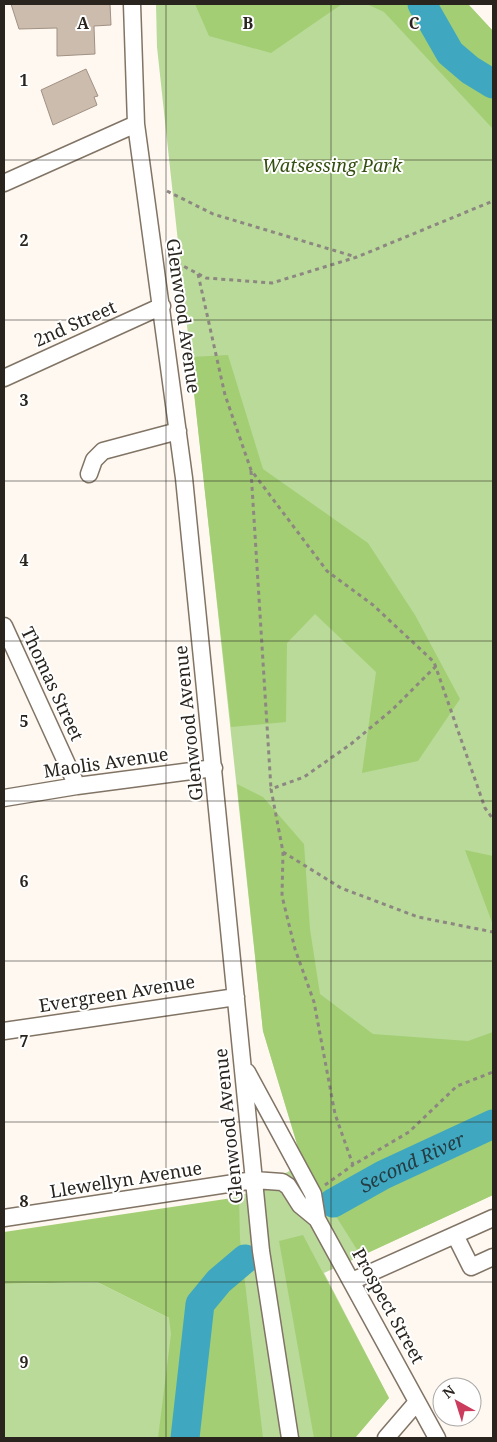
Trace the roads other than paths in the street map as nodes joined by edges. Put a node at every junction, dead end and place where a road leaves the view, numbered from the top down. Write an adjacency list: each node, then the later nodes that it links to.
1 (132, 4): 2 (street, Glenwood Avenue)
2 (136, 124): 3 (street); 4 (street, Glenwood Avenue)
3 (4, 183)
4 (162, 306): 5 (street, 2nd Street); 6 (street, Glenwood Avenue)
5 (4, 378)
6 (178, 431): 7 (street); 9 (street, Glenwood Avenue)
7 (89, 474)
8 (4, 626): 10 (street, Thomas Street)
9 (214, 768): 10 (street, Maolis Avenue); 12 (street, Glenwood Avenue)
10 (77, 786): 11 (street, Maolis Avenue)
11 (4, 798)
12 (236, 997): 13 (street, Evergreen Avenue); 14 (street, Glenwood Avenue)
13 (4, 1031)
14 (243, 1064): 15 (street, Glenwood Avenue); 18 (street, Prospect Street)
15 (254, 1180): 16 (street, Llewellyn Avenue); 18 (street, Prospect Street); 23 (street, Glenwood Avenue)
16 (4, 1218)
17 (493, 1218): 19 (street)
18 (317, 1219): 21 (street, Prospect Street)
19 (455, 1235): 20 (street); 21 (street)
20 (493, 1258)
21 (352, 1281): 22 (street, Prospect Street)
22 (417, 1402): 24 (street); 25 (street, Prospect Street)
23 (290, 1438)
24 (386, 1438)
25 (437, 1438)

